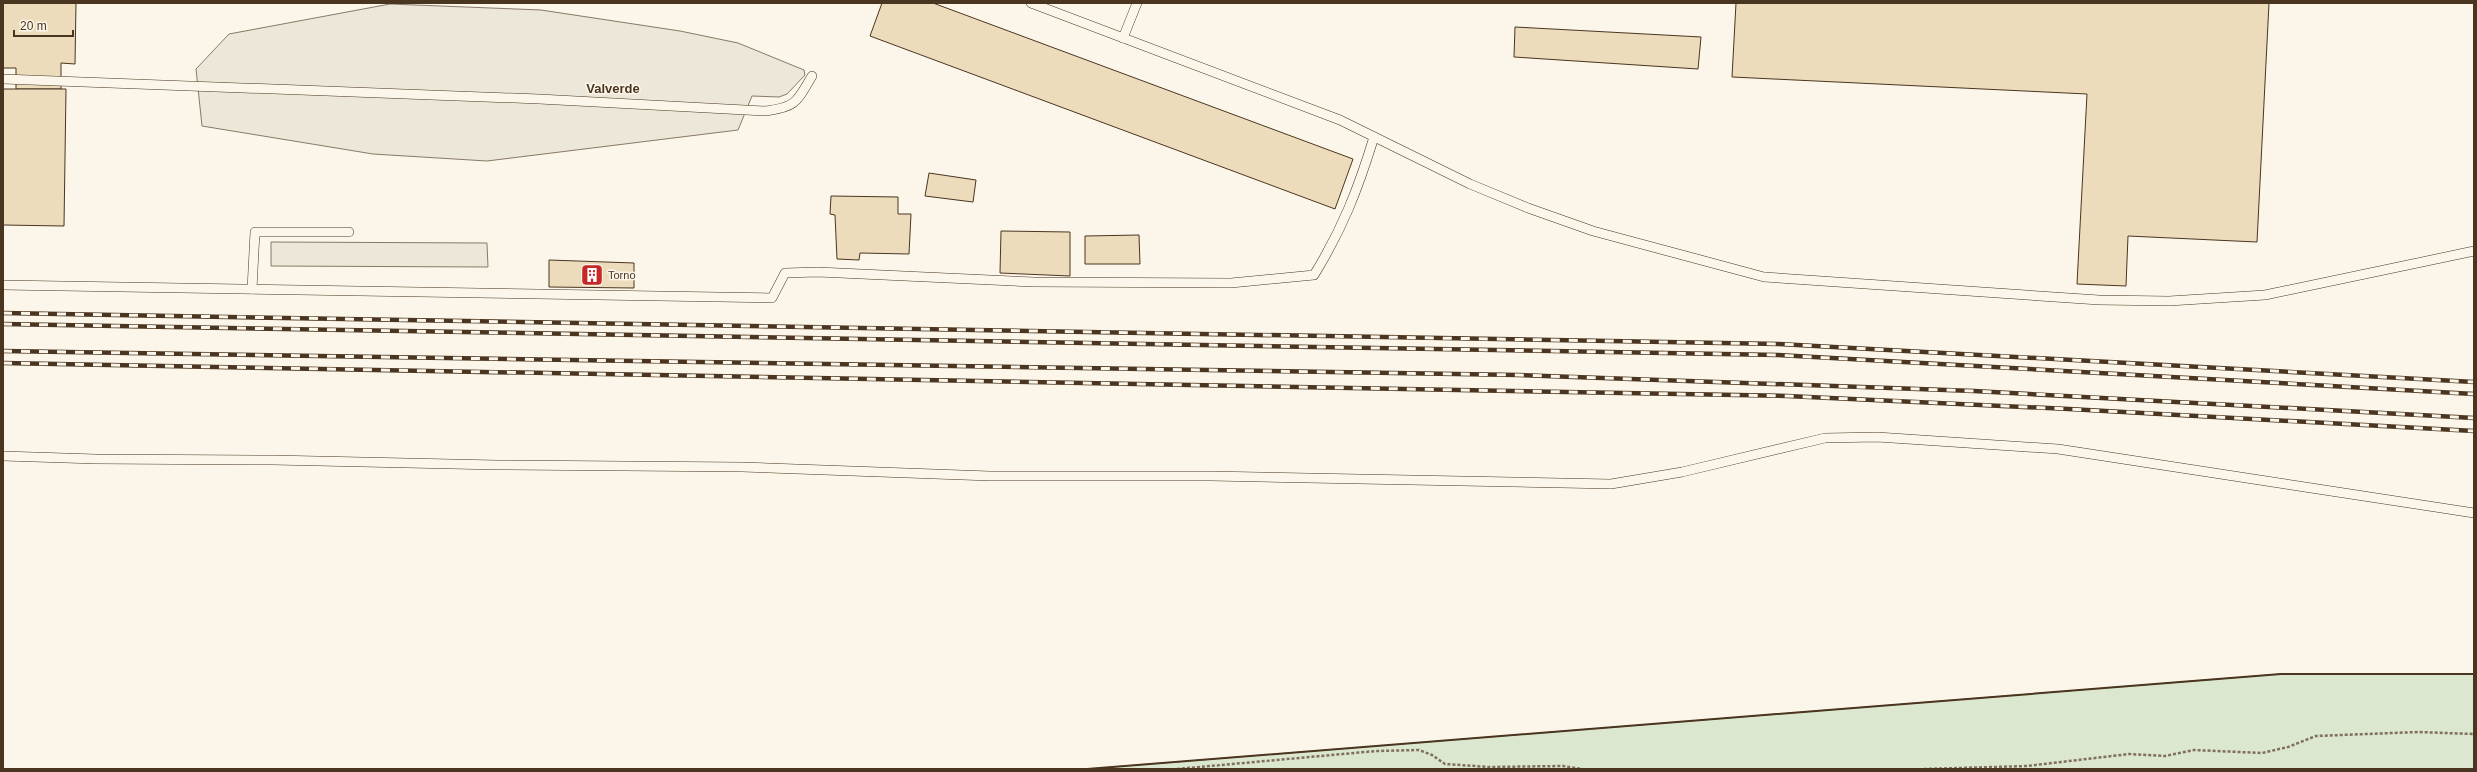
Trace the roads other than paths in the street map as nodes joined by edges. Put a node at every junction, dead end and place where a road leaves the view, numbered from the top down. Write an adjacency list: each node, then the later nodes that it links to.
1 (1031, 3): 3 (lane)
2 (1137, 3): 3 (lane)
3 (1123, 38): 6 (lane)
4 (812, 76): 5 (lane)
5 (3, 79)
6 (1374, 137): 8 (lane); 10 (lane)
7 (349, 232): 10 (lane)
8 (2474, 251)
9 (3, 285): 10 (lane)
10 (252, 289)
11 (3, 456): 12 (lane)
12 (2474, 513)

